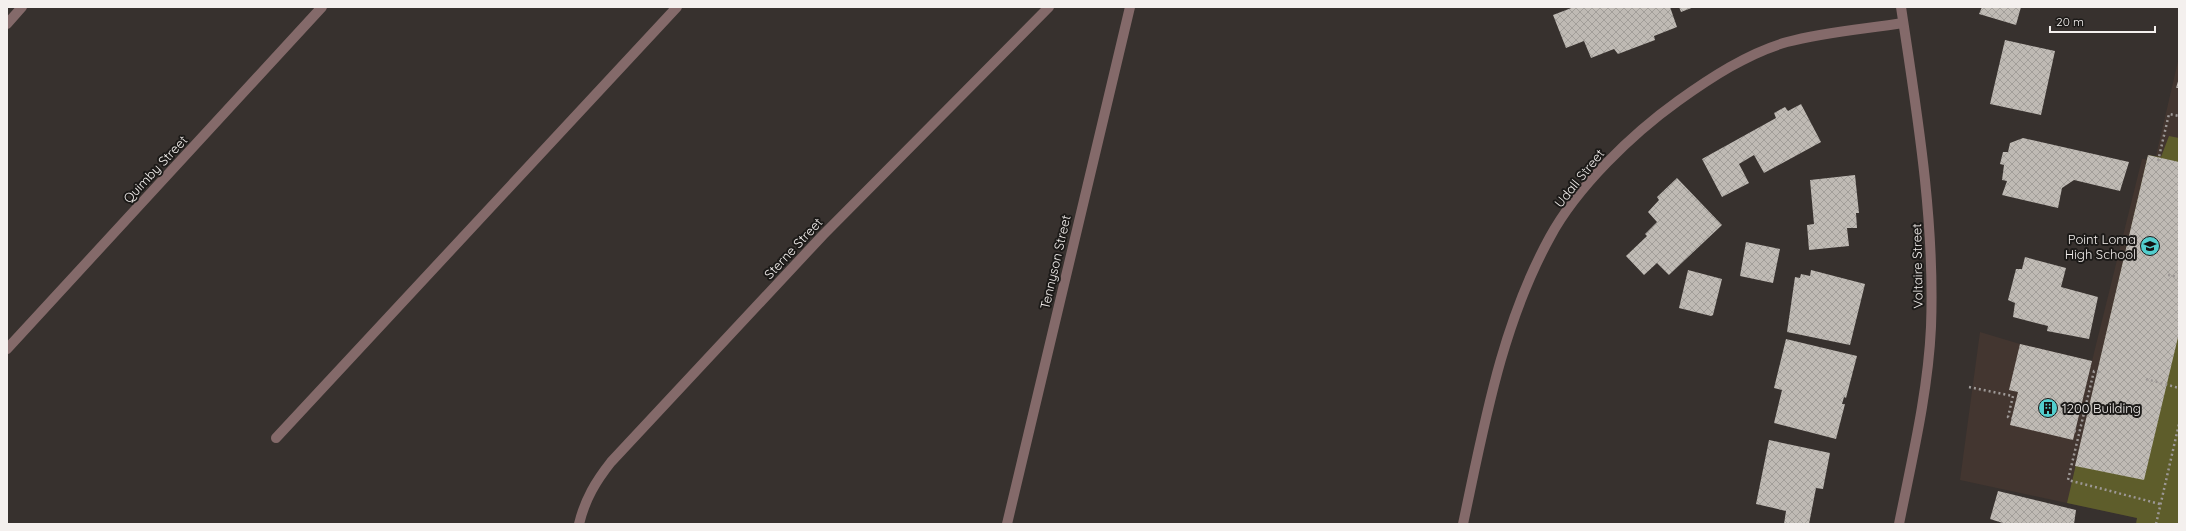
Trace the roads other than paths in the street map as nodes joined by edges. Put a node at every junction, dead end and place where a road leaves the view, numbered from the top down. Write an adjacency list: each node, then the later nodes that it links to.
1 (22, 7): 8 (street)
2 (322, 7): 9 (street, Quimby Street)
3 (677, 7): 10 (street)
4 (1049, 7): 11 (street, Sterne Street)
5 (1130, 7): 12 (street, Tennyson Street)
6 (1901, 7): 7 (street, Voltaire Street)
7 (1903, 23): 13 (street, Udall Street); 14 (street, Voltaire Street)
8 (7, 24)
9 (7, 349)
10 (276, 438)
11 (579, 524)
12 (1007, 524)
13 (1463, 524)
14 (1899, 524)

